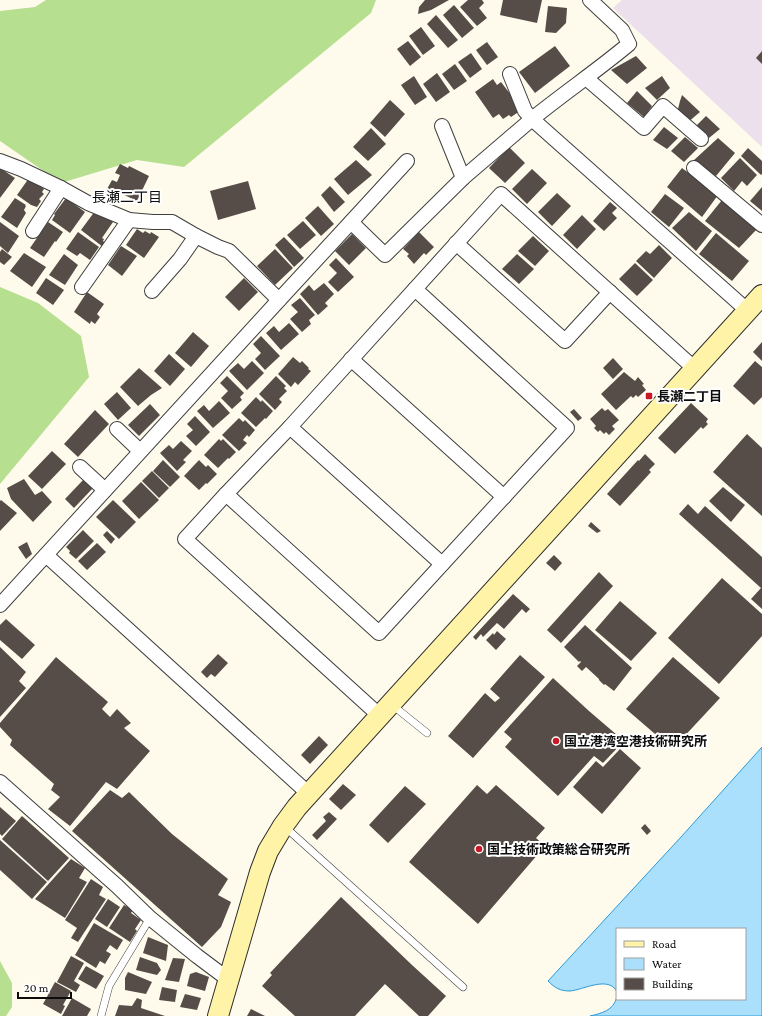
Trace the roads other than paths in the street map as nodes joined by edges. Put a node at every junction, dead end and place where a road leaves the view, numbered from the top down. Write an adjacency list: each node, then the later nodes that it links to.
1 (590, 0): 3 (street)
2 (510, 74): 4 (street)
3 (586, 78): 4 (street); 6 (street)
4 (532, 119): 10 (street); 24 (street)
5 (442, 126): 10 (street)
6 (701, 139)
7 (0, 161): 11 (street)
8 (407, 161): 13 (street)
9 (694, 168): 14 (street)
10 (463, 178): 13 (street)
11 (61, 188): 12 (street); 15 (street)
12 (129, 220): 16 (street); 18 (street)
13 (351, 222): 23 (street)
14 (762, 225)
15 (33, 231)
16 (196, 236): 20 (street); 23 (street)
17 (456, 243): 19 (street); 21 (street); 21 (street)
18 (82, 287)
19 (415, 289): 25 (street); 33 (street)
20 (152, 291)
21 (610, 292): 26 (street)
22 (762, 295): 24 (street)
23 (279, 300): 29 (street)
24 (748, 311): 26 (street)
25 (351, 359): 27 (street); 33 (street)
26 (695, 369): 37 (street)
27 (290, 426): 32 (street); 35 (street)
28 (117, 429): 29 (street)
29 (140, 451): 31 (street)
30 (80, 467): 31 (street)
31 (105, 490): 34 (street)
32 (226, 494): 35 (street); 37 (street)
33 (504, 497): 35 (street)
34 (46, 555): 36 (street); 40 (street)
35 (442, 564)
36 (0, 605)
37 (386, 710): 38 (lane); 40 (street)
38 (427, 734)
39 (0, 782): 42 (street)
40 (309, 794): 41 (street)
41 (283, 826): 43 (street); 44 (lane)
42 (150, 918): 43 (street); 45 (lane)
43 (228, 980): 46 (street)
44 (463, 987)
45 (101, 1016)
46 (218, 1016)

